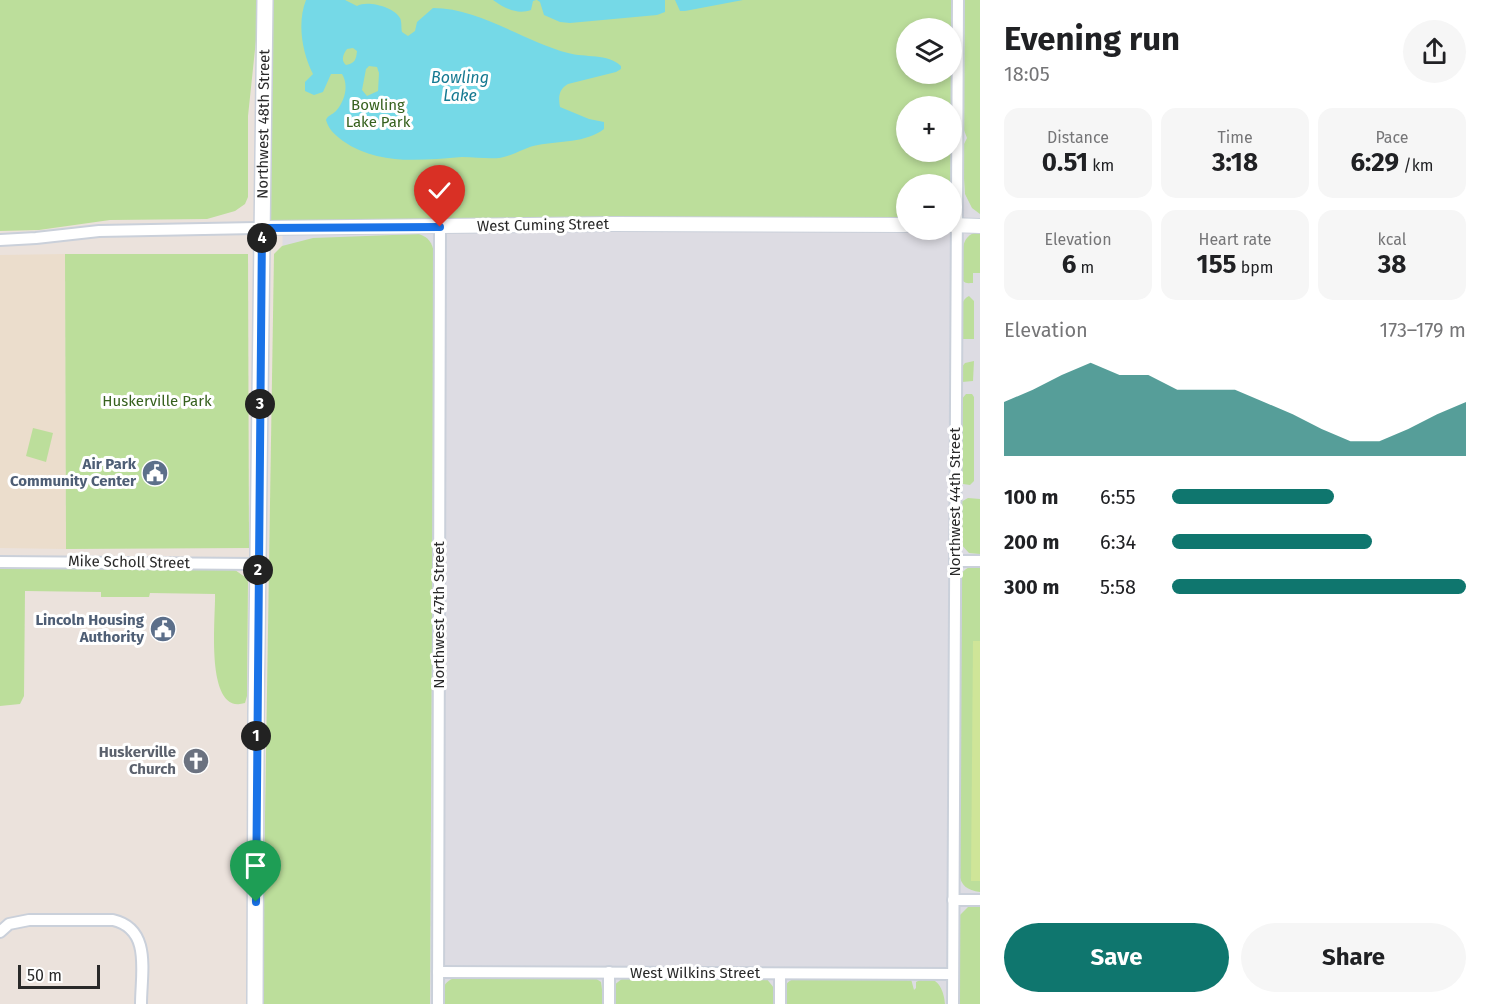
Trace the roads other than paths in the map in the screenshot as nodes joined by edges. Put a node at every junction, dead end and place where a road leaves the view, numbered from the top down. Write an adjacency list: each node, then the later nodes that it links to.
1 (265, 0): 8 (main road, Northwest 48th Street)
2 (958, 0): 3 (street, Northwest 44th Street)
3 (955, 174)
4 (896, 225): 7 (street, West Cuming Street)
5 (962, 226): 6 (street)
6 (980, 226)
7 (440, 227): 8 (street, West Cuming Street); 18 (street, Northwest 47th Street)
8 (262, 228): 9 (street, West Cuming Street); 14 (main road, Northwest 48th Street)
9 (0, 240)
10 (954, 240): 11 (street, Northwest 44th Street)
11 (955, 561): 12 (street); 15 (street, Northwest 44th Street)
12 (980, 561)
13 (0, 562): 14 (street, Mike Scholl Street)
14 (258, 564): 23 (main road, Northwest 48th Street)
15 (953, 900): 16 (street); 21 (street, Northwest 44th Street)
16 (980, 900)
17 (2, 930): 22 (street)
18 (438, 972): 19 (street, West Wilkins Street); 24 (street, Northwest 47th Street)
19 (609, 972): 20 (street, West Wilkins Street); 25 (street)
20 (780, 974): 21 (street, West Wilkins Street); 26 (street)
21 (953, 974): 27 (street, Northwest 44th Street)
22 (141, 1004)
23 (255, 1004)
24 (438, 1004)
25 (609, 1004)
26 (780, 1004)
27 (953, 1004)

